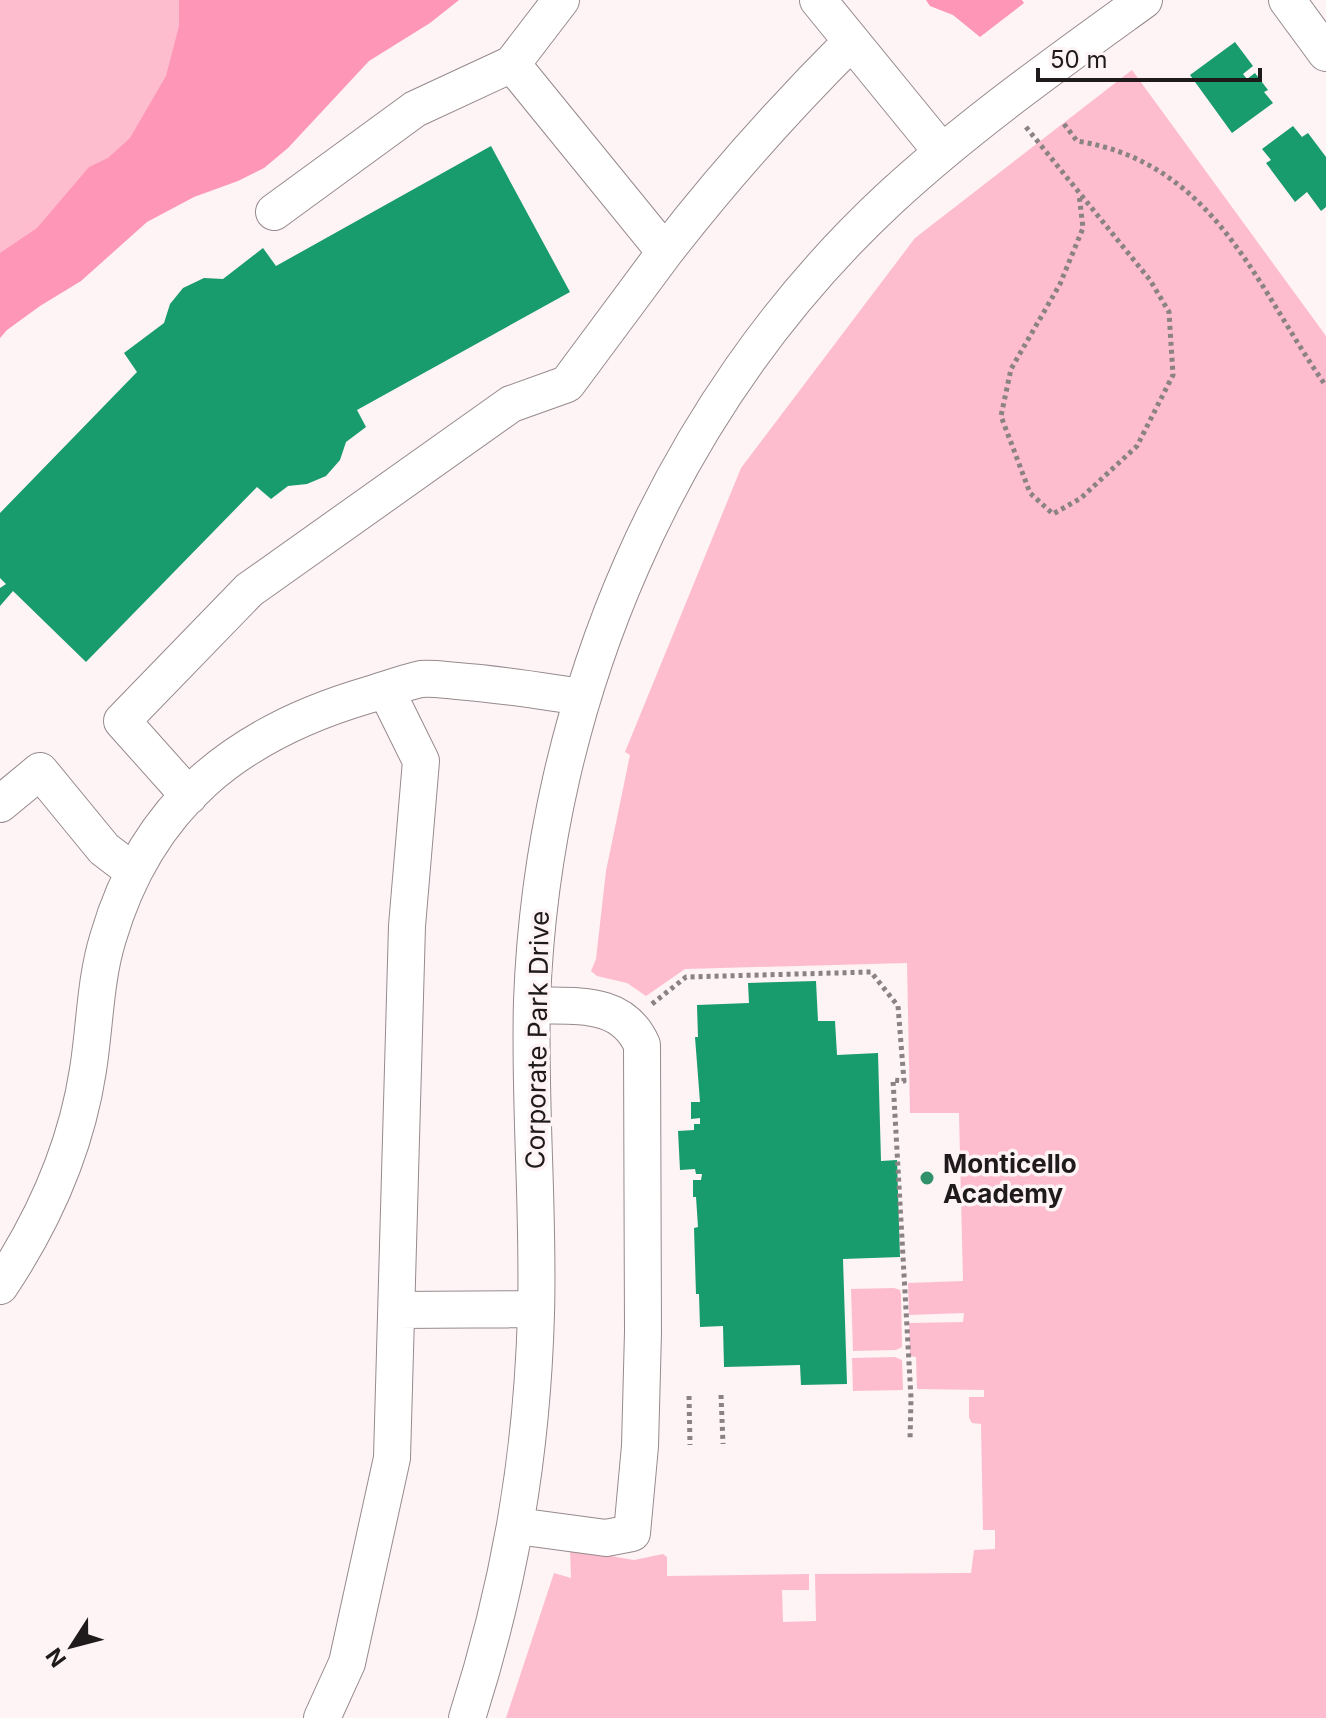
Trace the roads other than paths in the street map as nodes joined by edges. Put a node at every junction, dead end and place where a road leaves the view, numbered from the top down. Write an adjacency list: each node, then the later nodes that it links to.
1 (561, 0): 7 (street)
2 (818, 0): 5 (street)
3 (1144, 0): 8 (street, Corporate Park Drive)
4 (1287, 0): 6 (street)
5 (851, 42): 8 (street); 10 (street)
6 (1326, 53)
7 (512, 64): 9 (street); 10 (street)
8 (942, 152): 12 (street, Corporate Park Drive)
9 (274, 212)
10 (665, 252): 13 (street)
11 (386, 690): 12 (street); 13 (street); 19 (street)
12 (582, 697): 16 (street, Corporate Park Drive)
13 (189, 796): 15 (street)
14 (0, 804): 15 (street)
15 (134, 872): 17 (street)
16 (532, 1005): 18 (street, Corporate Park Drive); 20 (street)
17 (0, 1286)
18 (536, 1309): 19 (street); 20 (street, Corporate Park Drive)
19 (397, 1310): 21 (street)
20 (517, 1526): 22 (street, Corporate Park Drive)
21 (322, 1718)
22 (467, 1718)

